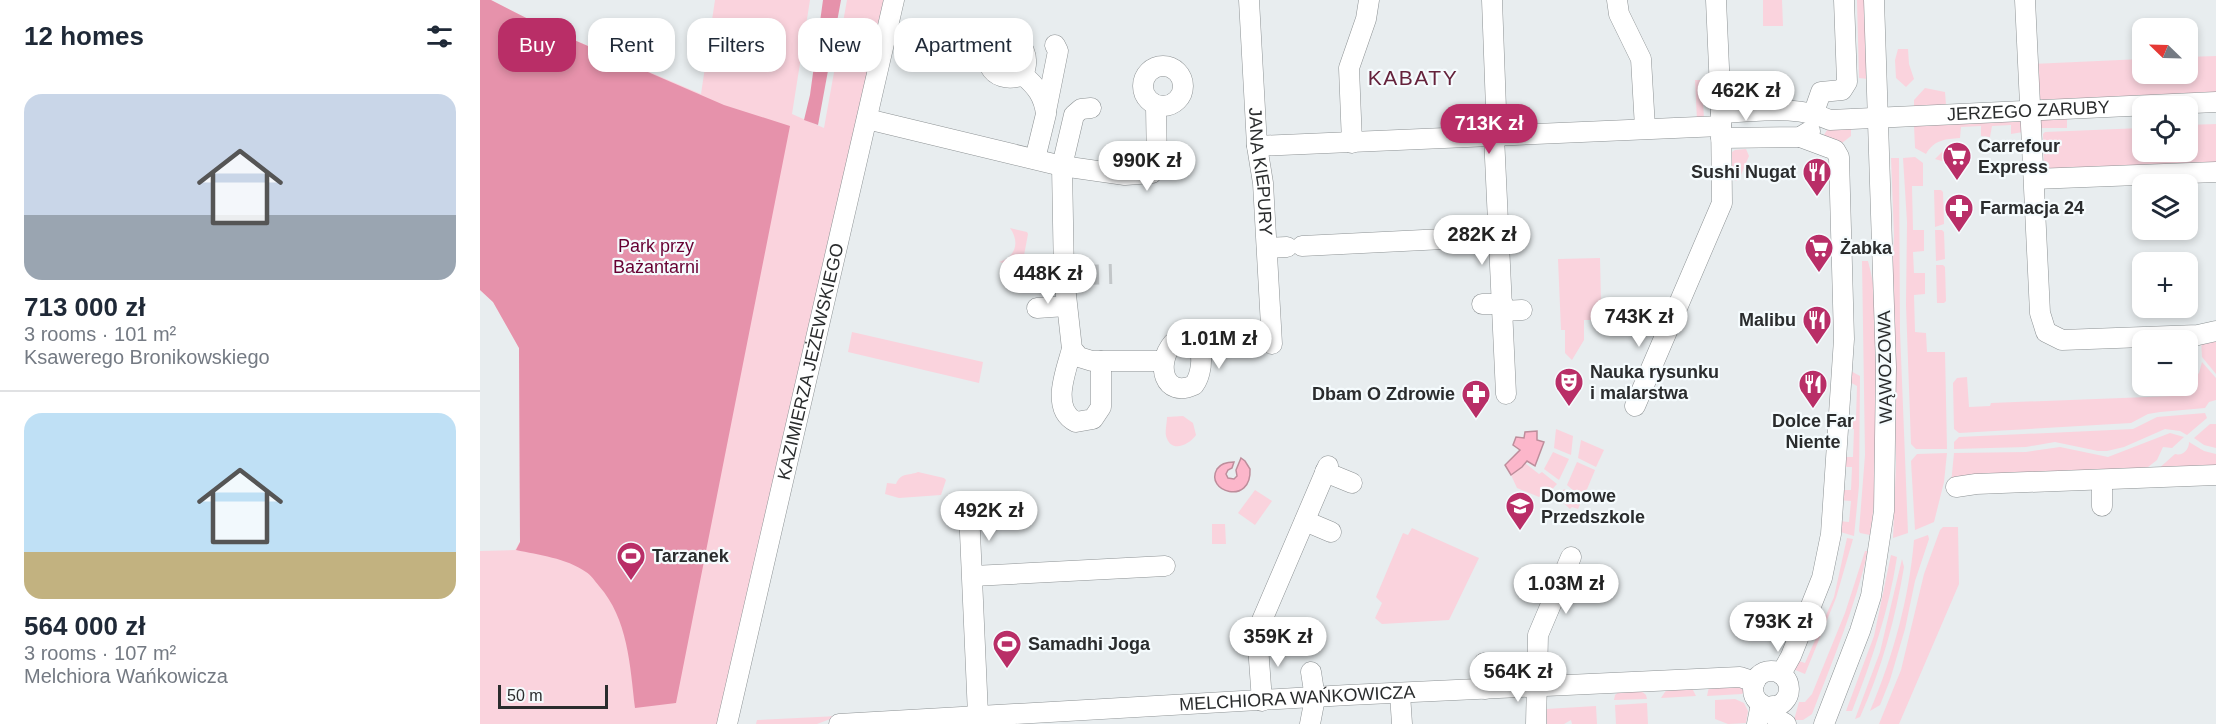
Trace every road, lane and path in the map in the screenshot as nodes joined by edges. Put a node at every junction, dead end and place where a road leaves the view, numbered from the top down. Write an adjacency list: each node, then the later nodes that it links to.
1 (894, 0): 20 (street, KAZIMIERZA JEŻEWSKIEGO)
2 (1249, 0): 27 (street, JANA KIEPURY)
3 (1369, 0): 26 (street)
4 (1492, 0): 23 (street)
5 (1617, 0): 22 (street)
6 (1716, 0): 21 (street)
7 (1844, 0): 18 (street)
8 (1874, 0): 19 (street, WĄWOZOWA)
9 (2025, 0): 16 (street)
10 (1055, 45): 17 (street)
11 (1023, 75): 17 (street)
12 (2216, 102): 16 (street, JERZEGO ZARUBY)
13 (1156, 106): 29 (street)
14 (1091, 108): 29 (street)
15 (1773, 111): 18 (street, JERZEGO ZARUBY); 21 (street, JERZEGO ZARUBY); 25 (street)
16 (2030, 111): 19 (street, JERZEGO ZARUBY); 31 (street)
17 (1046, 114): 28 (street)
18 (1822, 116): 19 (street, JERZEGO ZARUBY); 24 (street)
19 (1877, 117): 77 (street, WĄWOZOWA)
20 (867, 119): 28 (street); 70 (street, KAZIMIERZA JEŻEWSKIEGO)
21 (1721, 126): 22 (street); 25 (street); 46 (street)
22 (1645, 128): 23 (street)
23 (1496, 136): 26 (street); 32 (street)
24 (1800, 137): 25 (street); 60 (street)
25 (1773, 138)
26 (1352, 143): 27 (street)
27 (1257, 146): 33 (street, JANA KIEPURY)
28 (1035, 159): 29 (street)
29 (1062, 166): 34 (street)
30 (2216, 172): 31 (street)
31 (2034, 179): 40 (street)
32 (1499, 236): 33 (street); 39 (street)
33 (1267, 248): 41 (street, JANA KIEPURY)
34 (1072, 276): 35 (street); 36 (street)
35 (1044, 278)
36 (1066, 306): 37 (street); 42 (street)
37 (1037, 308)
38 (1483, 310): 39 (street)
39 (1508, 310): 45 (street)
40 (2216, 331)
41 (1272, 344)
42 (1071, 349): 43 (street); 43 (street)
43 (1101, 361): 44 (street)
44 (1162, 361)
45 (1506, 394)
46 (1635, 405)
47 (2216, 476): 48 (street)
48 (2102, 480): 50 (street); 51 (street)
49 (1352, 483): 53 (street)
50 (1956, 487)
51 (2102, 506)
52 (969, 510): 57 (street)
53 (1305, 520): 54 (street); 66 (street)
54 (1331, 532)
55 (1571, 557): 62 (street)
56 (1166, 566): 57 (street)
57 (972, 576): 68 (street)
58 (1490, 663): 63 (street)
59 (1318, 671): 65 (street)
60 (1781, 674): 61 (street); 67 (street)
61 (1755, 682): 62 (street, MELCHIORA WAŃKOWICZA); 67 (street)
62 (1538, 687): 63 (street, MELCHIORA WAŃKOWICZA); 74 (street)
63 (1491, 689): 64 (street, MELCHIORA WAŃKOWICZA)
64 (1401, 694): 65 (street, MELCHIORA WAŃKOWICZA); 73 (street)
65 (1321, 697): 66 (street, MELCHIORA WAŃKOWICZA); 72 (street)
66 (1262, 701): 68 (street, MELCHIORA WAŃKOWICZA)
67 (1767, 705): 75 (street); 76 (street)
68 (978, 715): 69 (street, MELCHIORA WAŃKOWICZA)
69 (923, 721): 71 (street, MELCHIORA WAŃKOWICZA)
70 (728, 724)
71 (838, 724)
72 (1310, 724)
73 (1402, 724)
74 (1536, 724)
75 (1757, 724)
76 (1786, 724)
77 (1824, 724)

